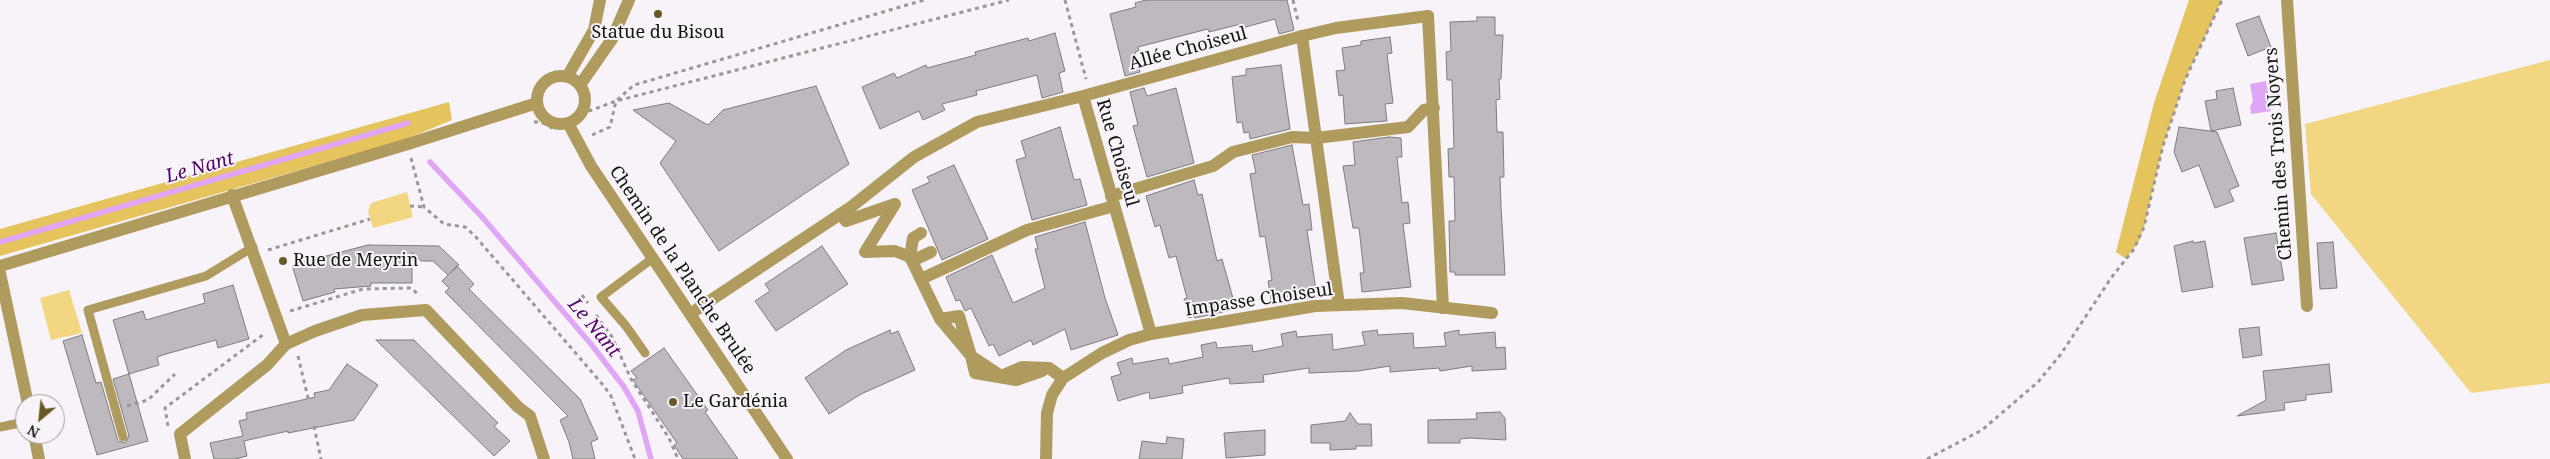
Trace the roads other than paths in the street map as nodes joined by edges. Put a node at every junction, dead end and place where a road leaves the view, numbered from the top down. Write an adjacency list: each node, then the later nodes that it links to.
1 (630, 0): 6 (street)
2 (2287, 0): 24 (street, Chemin des Trois Noyers)
3 (599, 1): 5 (street)
4 (1302, 36): 7 (street, Allée Choiseul); 9 (street, Allée Choiseul); 11 (street)
5 (566, 77): 6 (street); 8 (street)
6 (580, 85): 10 (street)
7 (1086, 95): 13 (street, Rue Choiseul); 14 (street, Rue Choiseul)
8 (537, 104): 10 (street); 12 (street)
9 (1434, 108): 11 (street); 25 (street, Allée Choiseul)
10 (568, 123): 18 (street, Chemin de la Planche Brulée)
11 (1316, 138): 13 (street); 23 (street)
12 (232, 195): 15 (street); 20 (street)
13 (1113, 201): 22 (street); 28 (street, Rue Choiseul)
14 (840, 214): 16 (street); 26 (street, Rue Choiseul)
15 (254, 250): 29 (street); 37 (lane)
16 (895, 251): 19 (street); 19 (street)
17 (931, 252): 19 (street)
18 (653, 258): 26 (street, Chemin de la Planche Brulée); 30 (lane)
19 (911, 259): 22 (street)
20 (0, 266)
21 (0, 273): 34 (street)
22 (920, 279): 31 (street)
23 (1339, 305): 25 (street, Impasse Choiseul); 28 (street, Impasse Choiseul)
24 (2306, 306)
25 (1443, 308): 27 (street, Impasse Choiseul)
26 (690, 314): 42 (street, Chemin de la Planche Brulée)
27 (1492, 314)
28 (1150, 334): 33 (street)
29 (286, 344): 40 (street); 41 (street)
30 (645, 353)
31 (971, 356): 32 (street); 33 (street)
32 (987, 356)
33 (1063, 378): 43 (street)
34 (26, 394)
35 (15, 424): 36 (lane)
36 (0, 427)
37 (123, 437)
38 (36, 444): 39 (street)
39 (39, 459)
40 (185, 459)
41 (544, 459)
42 (787, 459)
43 (1046, 459)

